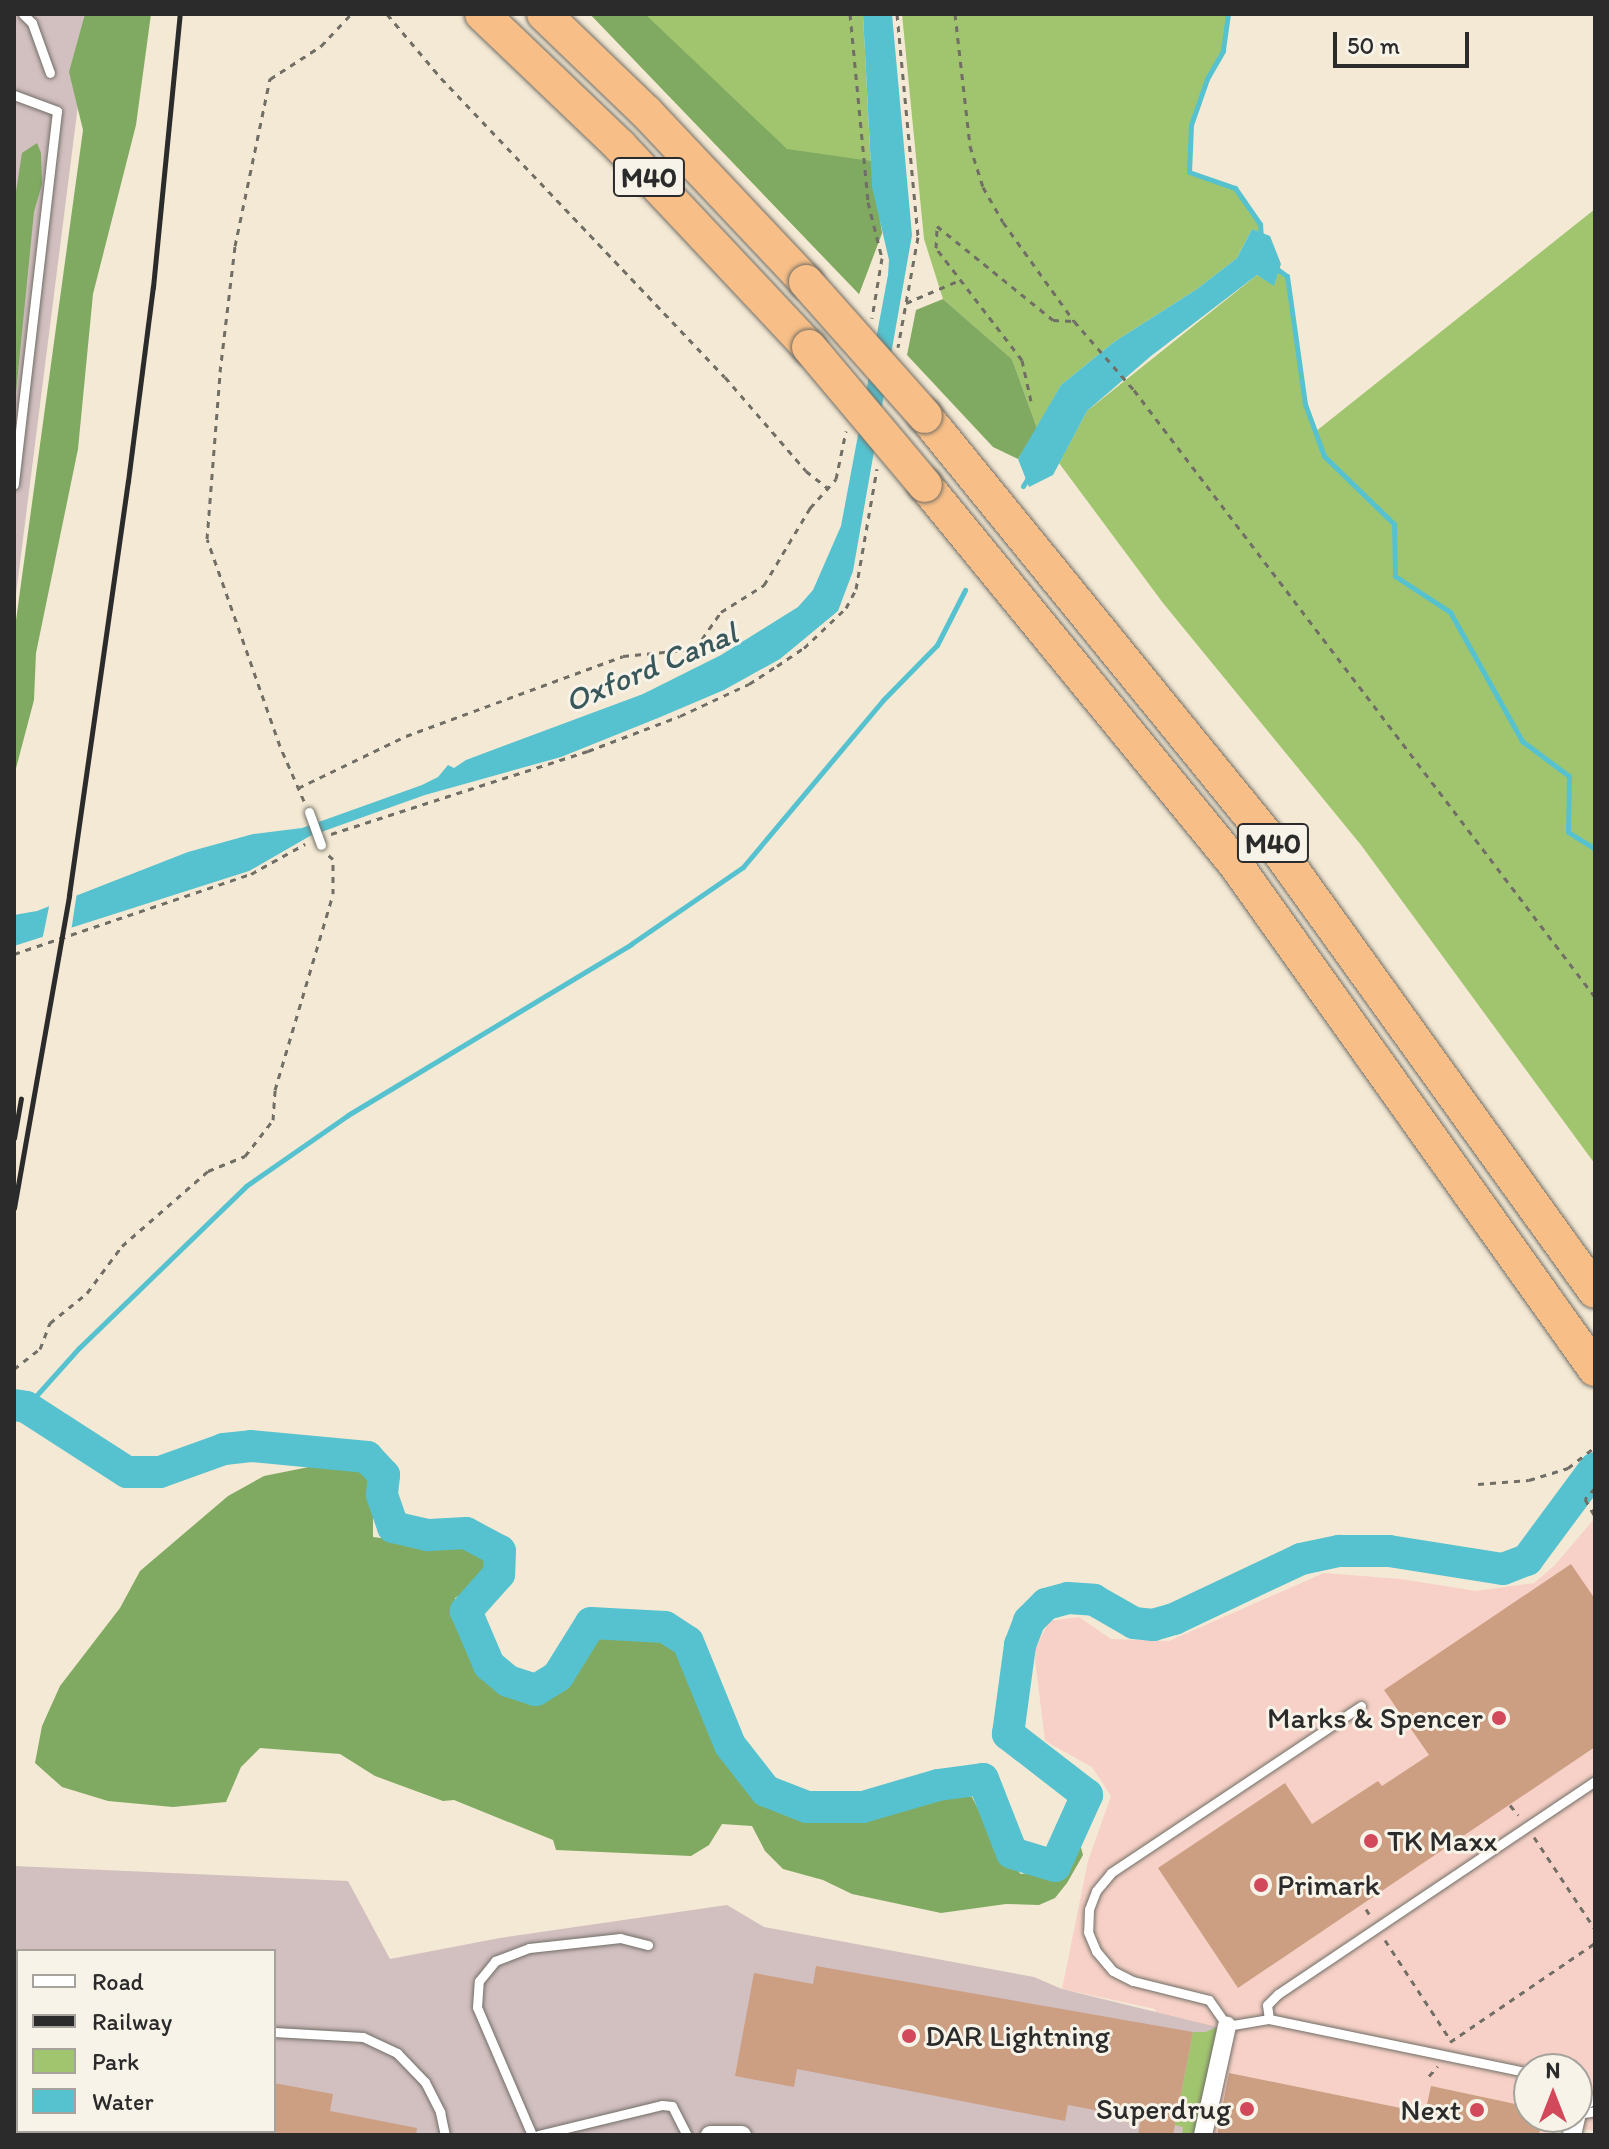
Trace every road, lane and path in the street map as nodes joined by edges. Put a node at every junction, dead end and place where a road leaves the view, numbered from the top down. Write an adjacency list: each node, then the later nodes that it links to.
1 (23, 14): 9 (lane)
2 (351, 14): 21 (path)
3 (387, 14): 20 (path)
4 (482, 14): 28 (highway, M40, bridge)
5 (544, 14): 27 (highway, M40, bridge)
6 (850, 14): 14 (path)
7 (897, 14): 12 (path)
8 (955, 14): 13 (path)
9 (50, 73)
10 (14, 95): 19 (lane)
11 (960, 280): 12 (path); 13 (path); 16 (path)
12 (906, 303): 15 (path)
13 (1074, 321): 26 (path)
14 (871, 324)
15 (898, 350)
16 (1031, 401)
17 (850, 417): 20 (path)
18 (878, 460): 24 (path)
19 (14, 485)
20 (829, 488): 21 (path)
21 (298, 788): 22 (path)
22 (309, 812): 24 (lane, bridge)
23 (309, 841): 25 (path)
24 (322, 841): 29 (path)
25 (14, 954)
26 (1595, 997)
27 (1595, 1291)
28 (1589, 1359)
29 (14, 1369)
30 (1595, 1447): 31 (path)
31 (1478, 1484)
32 (1595, 1488): 33 (path)
33 (1595, 1516)
34 (1361, 1706): 44 (lane)
35 (1595, 1781): 37 (lane)
36 (1510, 1805): 37 (path)
37 (1527, 1827): 39 (lane); 40 (path)
38 (1366, 1909): 39 (path)
39 (1377, 1927): 43 (lane); 46 (path)
40 (1595, 1929)
41 (1595, 1943): 46 (path)
42 (648, 1945): 51 (lane)
43 (1269, 2019): 44 (lane); 47 (lane)
44 (1227, 2026): 55 (street)
45 (276, 2032): 50 (lane)
46 (1451, 2041): 47 (path)
47 (1446, 2056): 48 (lane); 49 (path)
48 (1513, 2070)
49 (1429, 2076)
50 (445, 2135)
51 (535, 2135): 52 (lane)
52 (687, 2135)
53 (710, 2135): 54 (street)
54 (742, 2135)
55 (1203, 2135)

